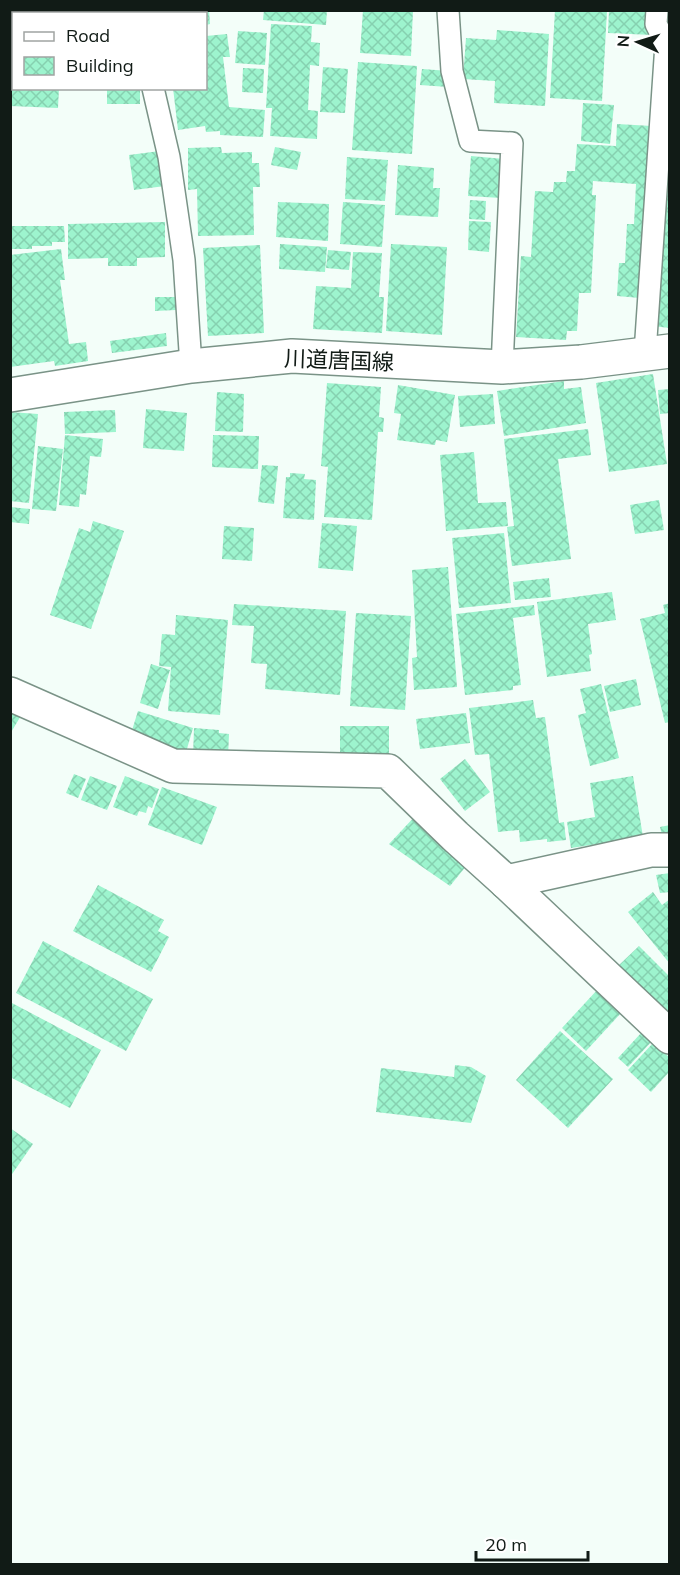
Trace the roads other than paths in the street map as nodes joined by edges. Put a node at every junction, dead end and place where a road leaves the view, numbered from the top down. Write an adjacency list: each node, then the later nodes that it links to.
1 (448, 10): 6 (lane)
2 (657, 10): 4 (lane)
3 (153, 90): 5 (lane)
4 (657, 352): 6 (street, 川道唐国線)
5 (191, 366): 6 (street, 川道唐国線); 7 (street, 川道唐国線)
6 (502, 367)
7 (10, 395)
8 (10, 694): 10 (street)
9 (669, 850): 10 (street)
10 (506, 882): 11 (street)
11 (669, 1037)

